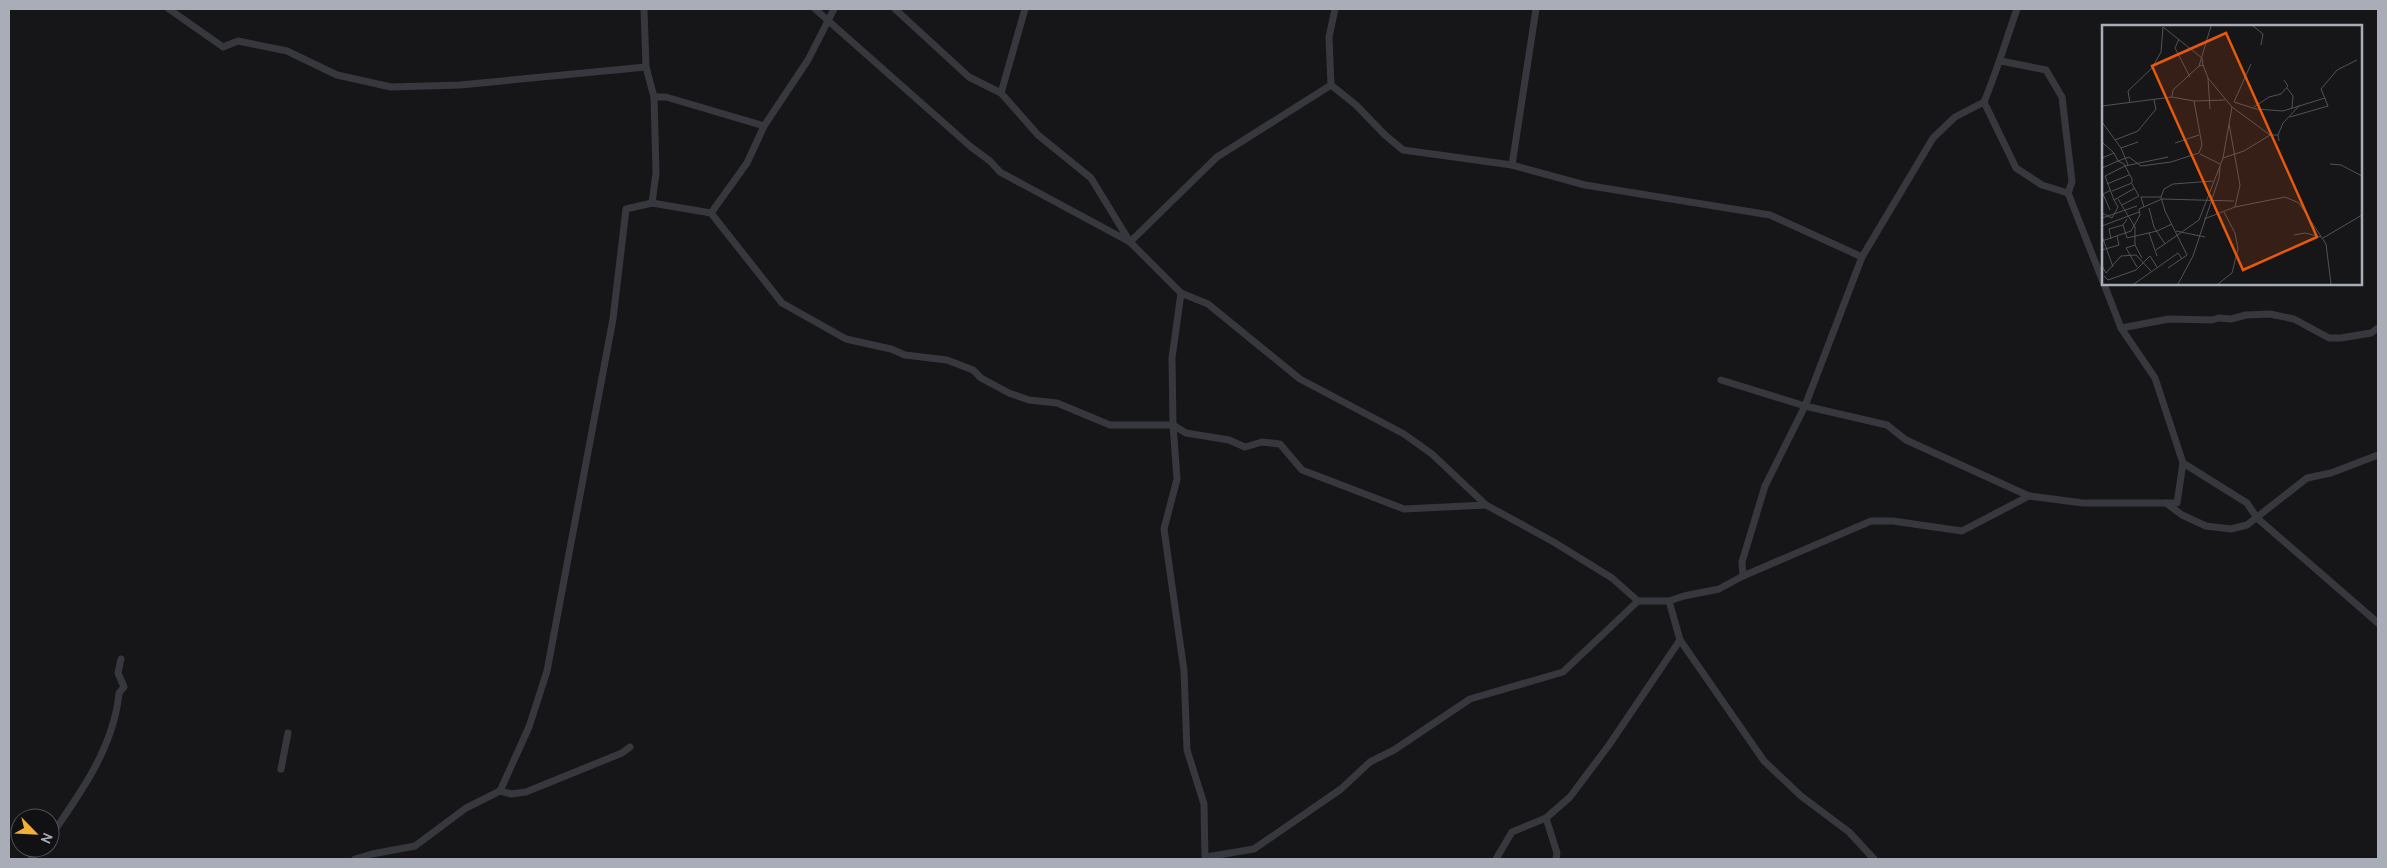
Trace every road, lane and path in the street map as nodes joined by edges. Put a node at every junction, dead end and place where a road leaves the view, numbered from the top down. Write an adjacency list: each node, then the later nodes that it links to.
1 (169, 9): 12 (street)
2 (644, 9): 12 (street)
3 (815, 9): 10 (street)
4 (834, 9): 10 (street)
5 (895, 9): 14 (street)
6 (1025, 9): 14 (street)
7 (1335, 9): 13 (street)
8 (1536, 9): 18 (street)
9 (2017, 9): 11 (street)
10 (828, 20): 17 (street); 22 (street)
11 (2001, 61): 16 (street); 19 (street)
12 (646, 68): 15 (street)
13 (1331, 85): 18 (street); 22 (street)
14 (1000, 93): 22 (street)
15 (654, 97): 17 (street); 20 (street)
16 (1984, 102): 19 (street); 23 (street)
17 (764, 126): 21 (street)
18 (1512, 165): 23 (street)
19 (2068, 193): 24 (street)
20 (652, 203): 21 (street); 47 (street)
21 (711, 213): 31 (street)
22 (1130, 242): 26 (street)
23 (1862, 257): 30 (street)
24 (2102, 278)
25 (2105, 285): 27 (street)
26 (1181, 293): 31 (street); 36 (street)
27 (2121, 328): 28 (street); 33 (street)
28 (2378, 328)
29 (1721, 380): 30 (street)
30 (1805, 406): 34 (street); 38 (street)
31 (1172, 425): 36 (street); 50 (street)
32 (2378, 456): 37 (street)
33 (2183, 463): 35 (street); 37 (street)
34 (2029, 496): 35 (street); 38 (street)
35 (2165, 503): 37 (street)
36 (1486, 505): 39 (street)
37 (2257, 518): 41 (street)
38 (1743, 576): 40 (street)
39 (1638, 601): 40 (street); 50 (street)
40 (1669, 601): 42 (street)
41 (2378, 624)
42 (1680, 640): 48 (street); 54 (street)
43 (121, 659): 49 (street)
44 (288, 733): 46 (street)
45 (630, 747): 47 (street)
46 (281, 769)
47 (500, 791): 51 (street)
48 (1546, 818): 52 (street); 53 (street)
49 (60, 823)
50 (1205, 858)
51 (354, 859)
52 (1496, 859)
53 (1556, 859)
54 (1874, 859)

